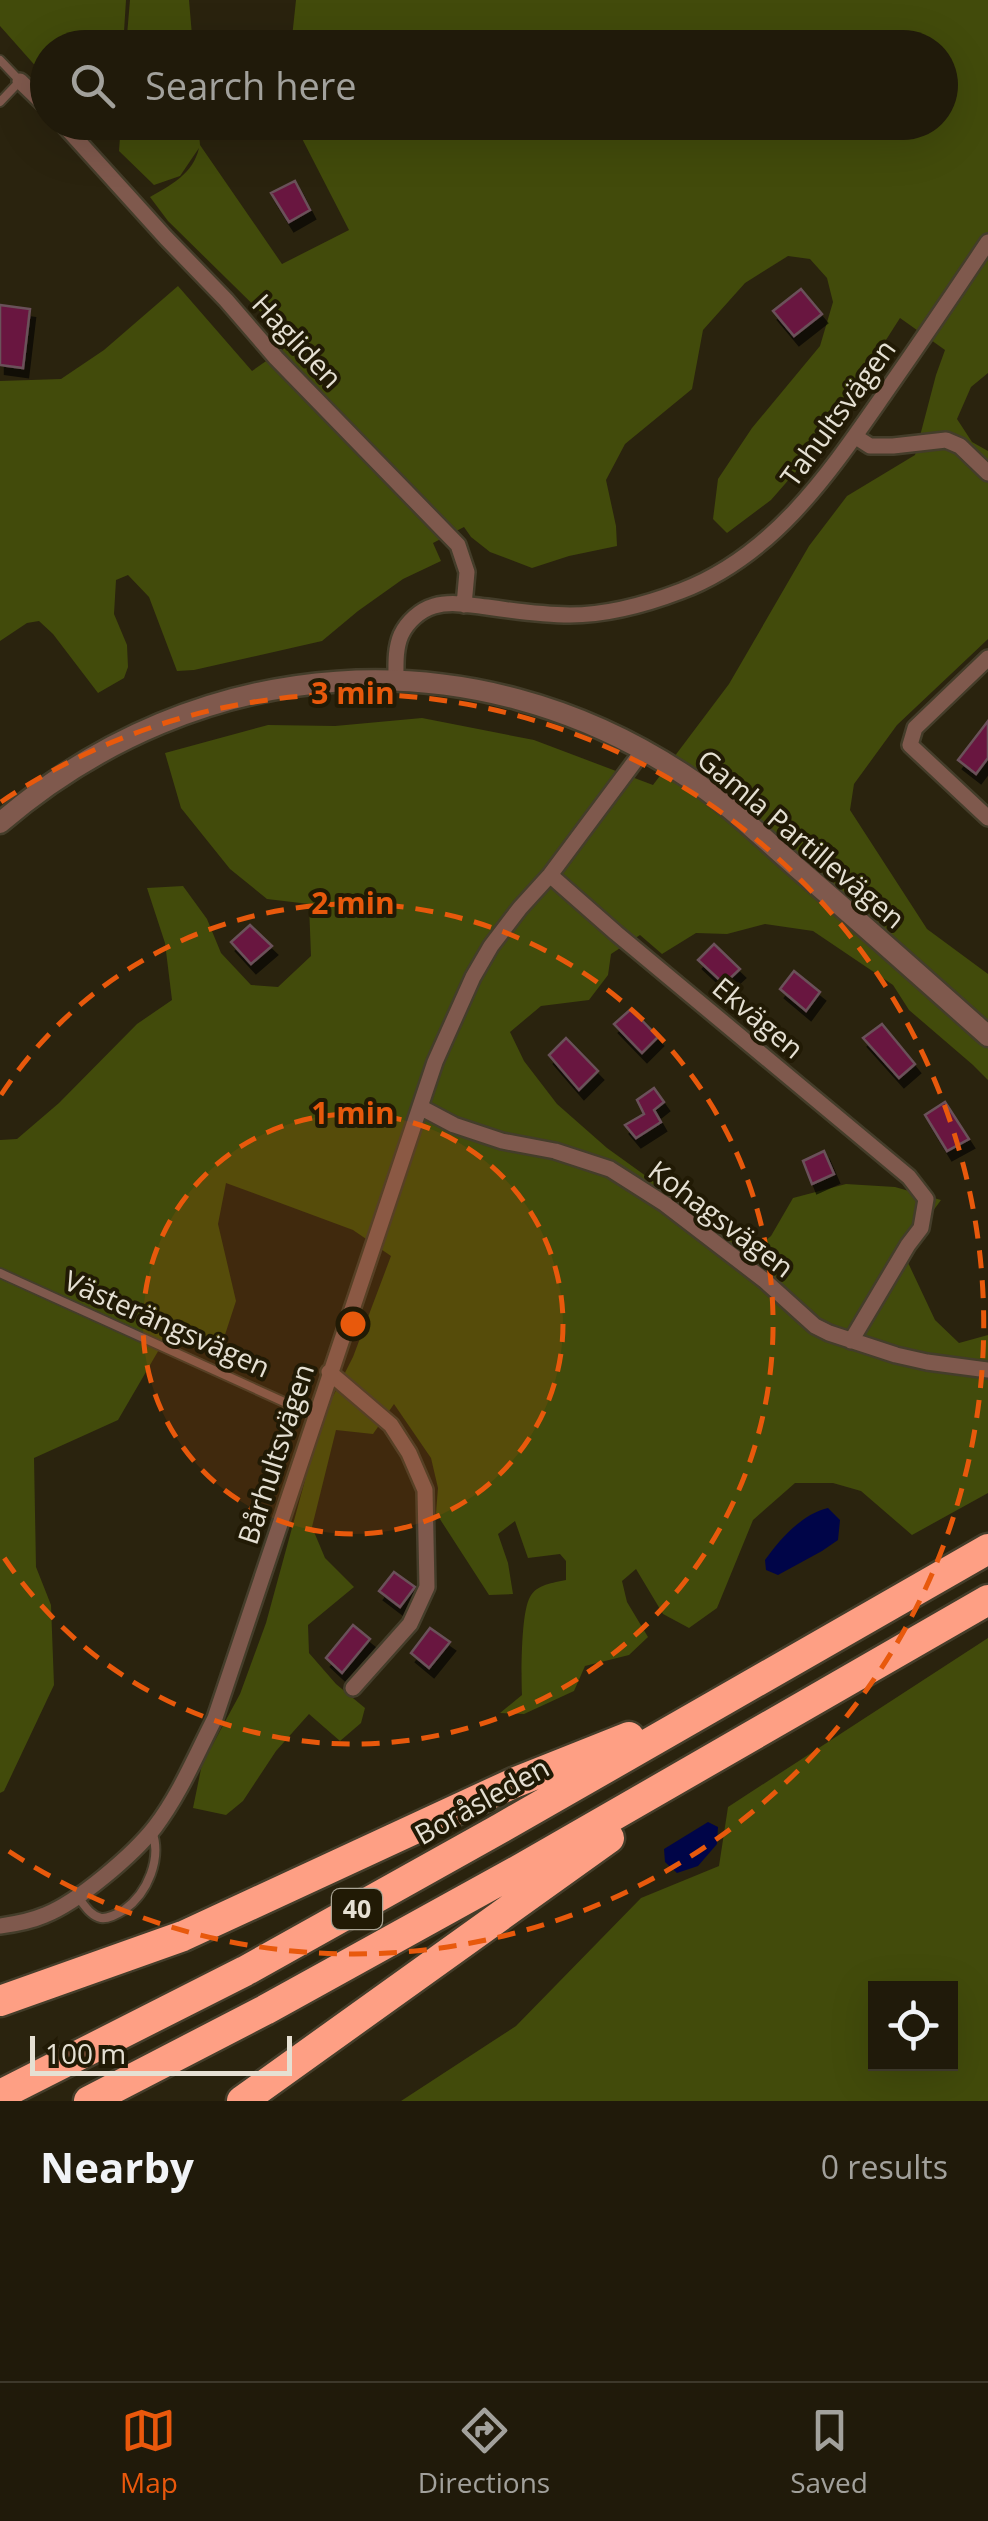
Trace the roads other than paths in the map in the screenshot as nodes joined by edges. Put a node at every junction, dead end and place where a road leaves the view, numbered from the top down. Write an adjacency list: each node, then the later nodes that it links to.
1 (0, 60): 2 (lane)
2 (20, 80): 3 (street); 4 (lane)
3 (30, 90)
4 (0, 102)
5 (77, 140): 9 (street, Hagliden)
6 (988, 242): 7 (street, Tahultsvägen)
7 (856, 437): 8 (street); 9 (street, Tahultsvägen)
8 (988, 474)
9 (464, 605): 11 (street, Tahultsvägen)
10 (988, 658): 13 (street)
11 (396, 680): 12 (street, Gamla Partillevägen); 14 (street, Gamla Partillevägen)
12 (644, 750): 15 (street); 16 (street, Gamla Partillevägen)
13 (988, 818)
14 (0, 823)
15 (550, 875): 17 (street, Bårhultsvägen); 19 (street, Ekvägen)
16 (988, 1036)
17 (420, 1107): 19 (street, Kohagsvägen); 21 (street, Bårhultsvägen)
18 (0, 1273): 22 (lane, Västerängsvägen)
19 (851, 1341): 20 (street, Kohagsvägen)
20 (988, 1370)
21 (330, 1372): 22 (street, Bårhultsvägen); 25 (street)
22 (315, 1416): 28 (street, Bårhultsvägen)
23 (988, 1550): 26 (highway, Boråsleden / 40)
24 (988, 1600): 27 (highway, 40)
25 (353, 1688)
26 (729, 1698): 31 (highway); 32 (highway, Boråsleden / 40)
27 (748, 1739): 33 (highway, 40); 34 (highway)
28 (152, 1830): 29 (street, Bårhultsvägen); 29 (lane)
29 (78, 1896): 30 (street, Bårhultsvägen)
30 (0, 1926)
31 (0, 2001)
32 (0, 2095)
33 (88, 2101)
34 (242, 2101)

